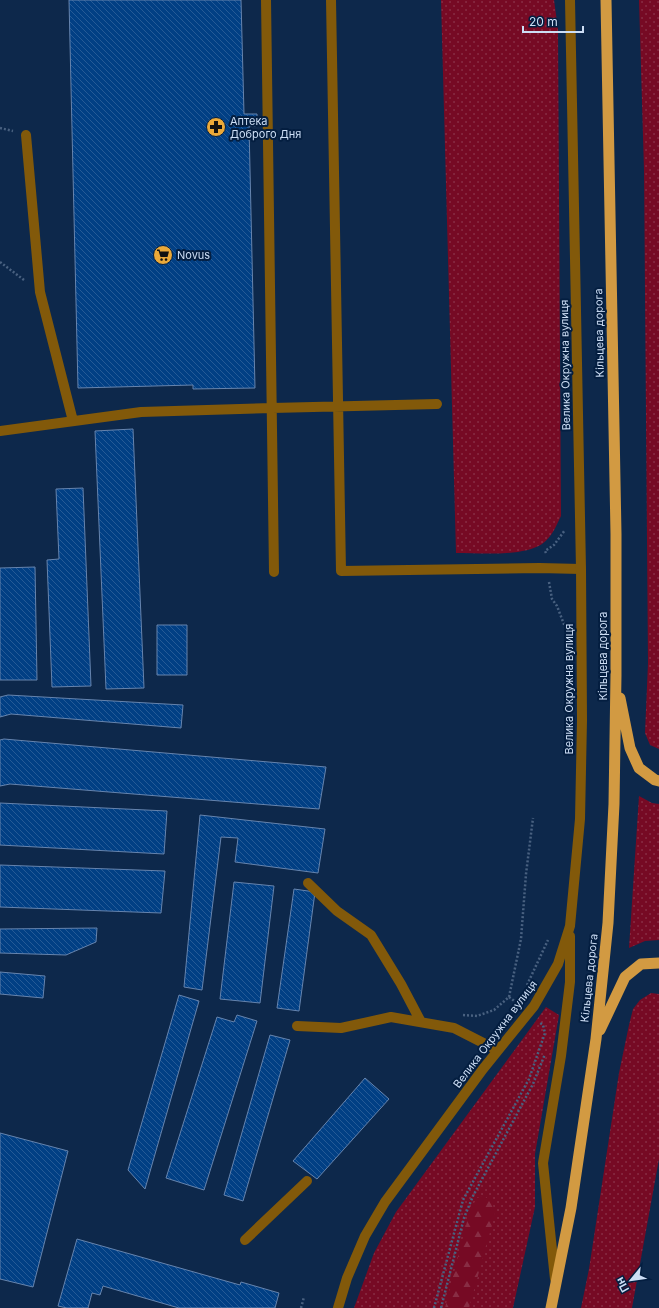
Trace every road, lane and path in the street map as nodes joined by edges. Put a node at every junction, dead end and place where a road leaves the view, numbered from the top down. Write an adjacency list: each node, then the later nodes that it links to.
1 (266, 0): 10 (street)
2 (331, 0): 9 (street)
3 (570, 0): 15 (street, Велика Окружна вулиця)
4 (606, 0): 18 (highway, Кільцева дорога)
5 (26, 135): 7 (street)
6 (0, 262): 7 (path)
7 (40, 292): 11 (street)
8 (437, 404): 9 (street)
9 (338, 406): 10 (street); 14 (street)
10 (272, 408): 11 (street); 16 (street)
11 (73, 421): 12 (street)
12 (0, 431)
13 (569, 525): 14 (path)
14 (547, 568): 15 (street); 17 (path)
15 (581, 569): 22 (street, Велика Окружна вулиця)
16 (274, 572)
17 (568, 634)
18 (616, 675): 19 (highway); 30 (highway, Кільцева дорога)
19 (659, 780)
20 (534, 818): 25 (path)
21 (308, 883): 27 (street)
22 (570, 926): 26 (street, Велика Окружна вулиця); 35 (street)
23 (548, 939): 26 (path)
24 (659, 963): 30 (highway)
25 (509, 997): 26 (path); 29 (path)
26 (531, 1009): 31 (street, Велика Окружна вулиця); 39 (path)
27 (421, 1022): 28 (street); 29 (street)
28 (297, 1026)
29 (454, 1028): 31 (street)
30 (596, 1039): 35 (highway, Кільцева дорога)
31 (498, 1050): 38 (street, Велика Окружна вулиця)
32 (546, 1051): 40 (path)
33 (307, 1181): 34 (street)
34 (245, 1240)
35 (556, 1288): 41 (highway, Кільцева дорога)
36 (304, 1296): 37 (path)
37 (301, 1308)
38 (338, 1308)
39 (434, 1308)
40 (441, 1308)
41 (551, 1308)

